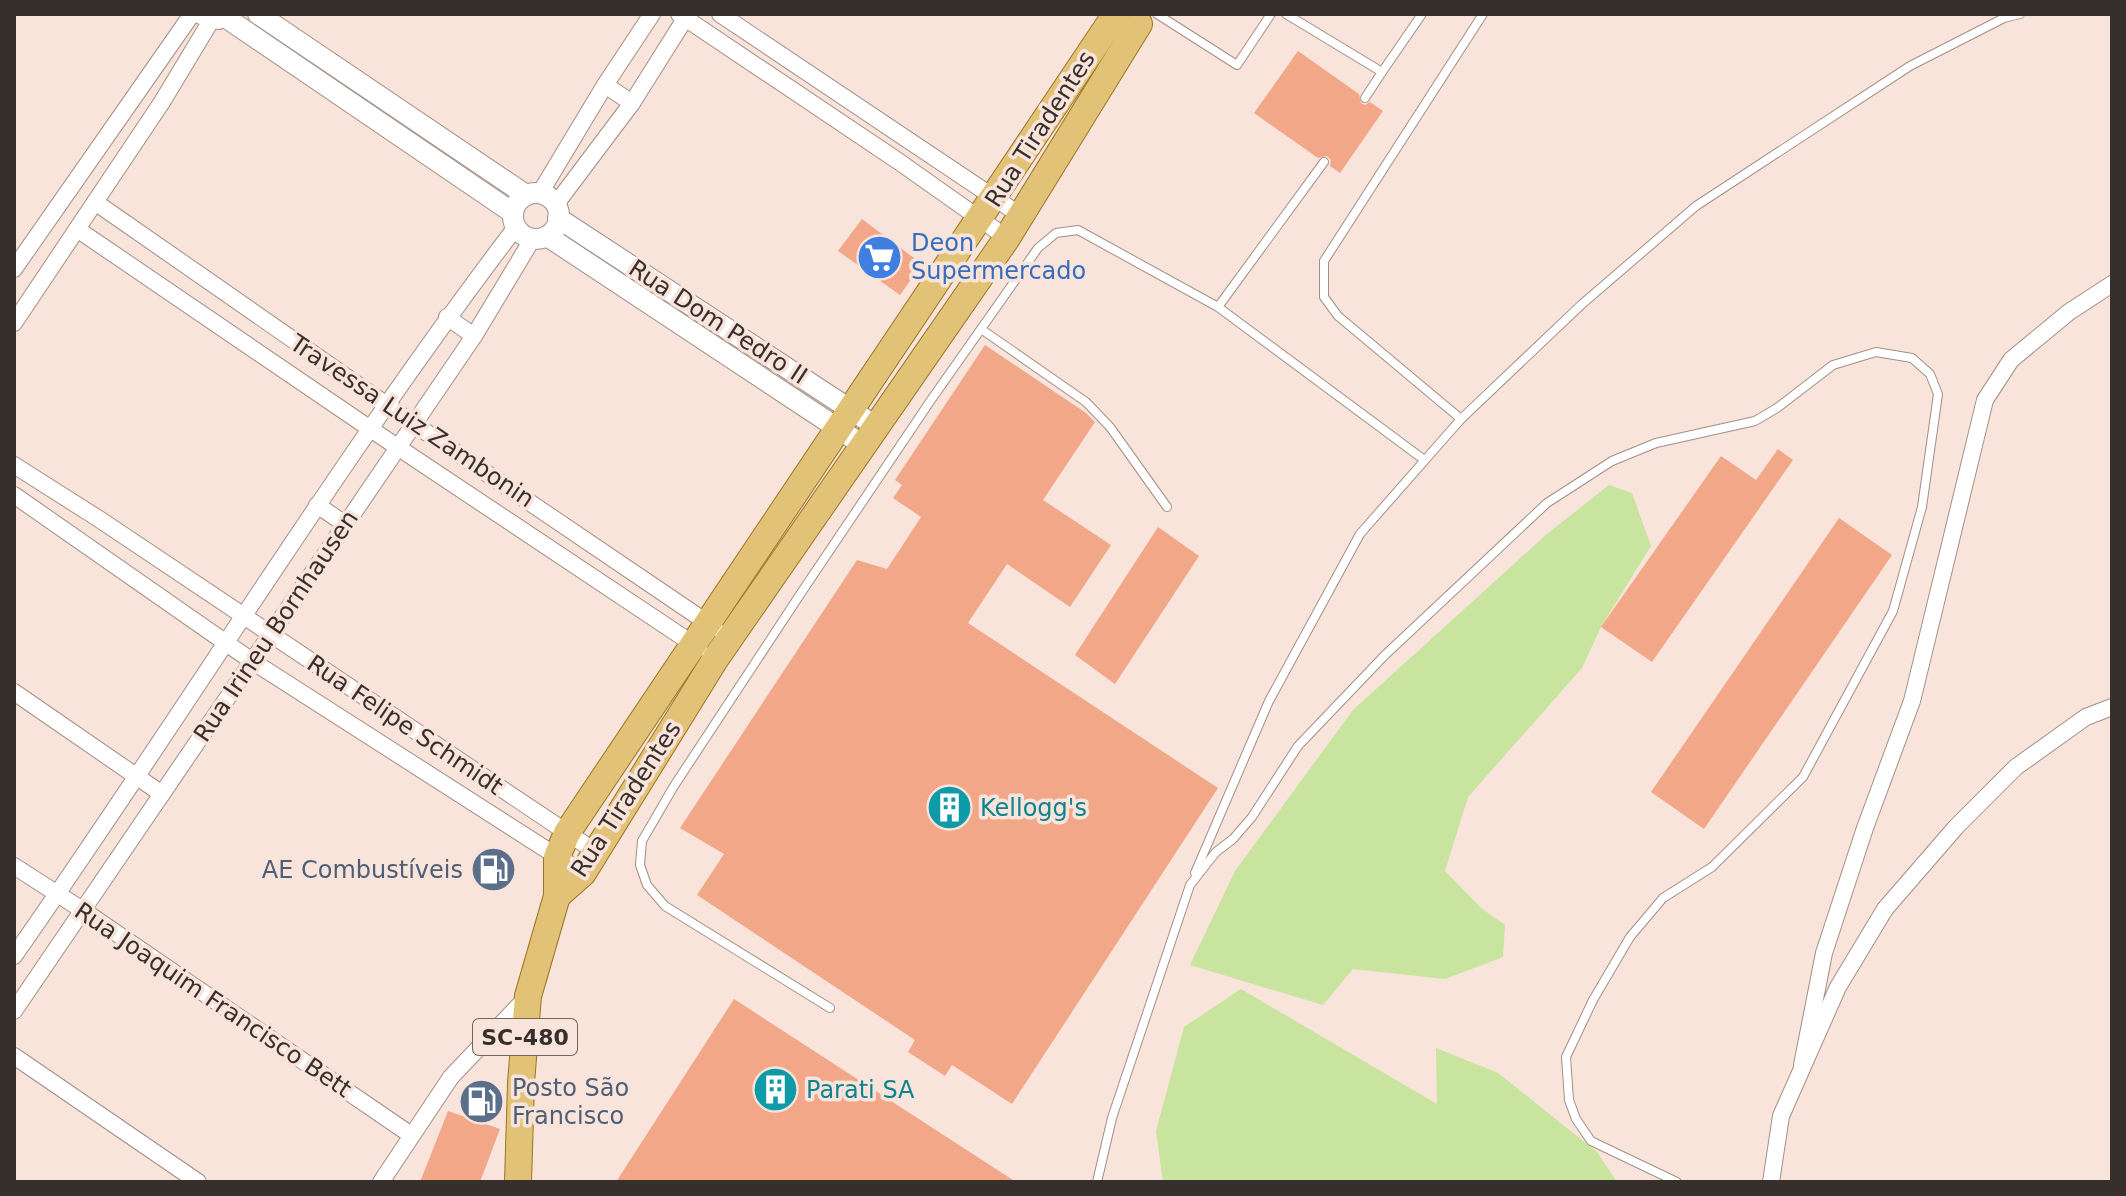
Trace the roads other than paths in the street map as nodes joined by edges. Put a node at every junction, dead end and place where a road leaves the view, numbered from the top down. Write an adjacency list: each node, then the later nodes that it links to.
1 (258, 14): 20 (street, Rua Dom Pedro II)
2 (652, 14): 13 (street)
3 (720, 14): 16 (street)
4 (1271, 14): 11 (lane)
5 (1286, 14): 12 (lane)
6 (1422, 14): 12 (lane)
7 (1483, 14): 36 (lane)
8 (2020, 14): 36 (lane)
9 (212, 16): 19 (street); 24 (street, Rua Dom Pedro II); 25 (street)
10 (684, 16): 15 (street); 17 (street)
11 (1138, 16): 21 (main road, Rua Tiradentes); 22 (main road, Rua Tiradentes)
12 (1382, 72): 14 (lane)
13 (605, 85): 15 (street); 20 (street)
14 (1365, 98)
15 (632, 103): 20 (street)
16 (908, 139): 17 (street); 21 (street)
17 (898, 161): 21 (street)
18 (1324, 162): 28 (lane)
19 (95, 202): 23 (street); 26 (street, Travessa Luiz Zambonin)
20 (545, 203): 24 (street); 24 (street); 35 (street, Rua Dom Pedro II)
21 (987, 208): 22 (street); 22 (street); 35 (main road, Rua Tiradentes)
22 (1013, 227): 39 (main road, Rua Tiradentes)
23 (77, 229): 29 (street, Travessa Luiz Zambonin); 31 (street)
24 (527, 229): 30 (street, Rua Irineu Bornhausen); 33 (street, Rua Irineu Bornhausen); 35 (street, Rua Dom Pedro II)
25 (14, 269)
26 (208, 281): 29 (street); 34 (street, Travessa Luiz Zambonin)
27 (2112, 284): 75 (street)
28 (1218, 307): 32 (lane); 41 (lane)
29 (193, 308): 38 (street, Travessa Luiz Zambonin)
30 (447, 317): 33 (street); 34 (street, Rua Irineu Bornhausen)
31 (15, 321)
32 (981, 329): 45 (lane); 72 (lane)
33 (474, 336): 37 (street, Rua Irineu Bornhausen)
34 (387, 404): 37 (street, Travessa Luiz Zambonin); 38 (street, Rua Irineu Bornhausen)
35 (844, 419): 39 (street, Rua Dom Pedro II); 52 (main road, Rua Tiradentes)
36 (1461, 419): 41 (lane)
37 (414, 424): 40 (street, Rua Irineu Bornhausen); 49 (street, Travessa Luiz Zambonin)
38 (369, 428): 40 (street, Travessa Luiz Zambonin); 44 (street, Rua Irineu Bornhausen)
39 (870, 436): 55 (main road, Rua Tiradentes)
40 (398, 447): 47 (street, Rua Irineu Bornhausen); 50 (street, Travessa Luiz Zambonin)
41 (1423, 459): 66 (lane)
42 (14, 465): 46 (street, Rua Felipe Schmidt)
43 (14, 495): 48 (street, Rua Felipe Schmidt)
44 (317, 505): 47 (street); 51 (street, Rua Irineu Bornhausen)
45 (1167, 507)
46 (99, 519): 48 (street); 51 (street, Rua Felipe Schmidt)
47 (345, 524): 53 (street, Rua Irineu Bornhausen)
48 (82, 545): 54 (street, Rua Felipe Schmidt)
49 (604, 552): 50 (street); 52 (street, Travessa Luiz Zambonin)
50 (588, 574): 55 (street, Travessa Luiz Zambonin)
51 (243, 617): 53 (street, Rua Felipe Schmidt); 54 (street, Rua Irineu Bornhausen)
52 (708, 622): 55 (main road, Rua Tiradentes)
53 (269, 634): 56 (street, Rua Irineu Bornhausen); 58 (street, Rua Felipe Schmidt)
54 (225, 643): 56 (street, Rua Felipe Schmidt); 61 (street, Rua Irineu Bornhausen)
55 (713, 648): 63 (main road, Rua Tiradentes); 64 (main road, Rua Tiradentes)
56 (252, 661): 60 (street, Rua Felipe Schmidt); 62 (street, Rua Irineu Bornhausen)
57 (14, 692): 61 (street)
58 (358, 692): 60 (street); 63 (street, Rua Felipe Schmidt)
59 (2112, 707): 75 (street)
60 (342, 718): 63 (street, Rua Felipe Schmidt)
61 (137, 777): 62 (street); 67 (street, Rua Irineu Bornhausen)
62 (162, 794): 69 (street, Rua Irineu Bornhausen)
63 (562, 845): 64 (street, Rua Felipe Schmidt); 64 (street, Rua Felipe Schmidt); 68 (main road, Rua Tiradentes)
64 (590, 862): 68 (main road, Rua Tiradentes)
65 (14, 866): 67 (street, Rua Joaquim Francisco Bett)
66 (1190, 885): 80 (lane); 81 (lane)
67 (57, 894): 69 (street, Rua Joaquim Francisco Bett); 70 (street, Rua Irineu Bornhausen)
68 (557, 896): 71 (main road, SC-480)
69 (84, 911): 73 (street, Rua Irineu Bornhausen); 76 (street, Rua Joaquim Francisco Bett)
70 (14, 956)
71 (528, 996): 76 (street); 79 (main road, SC-480)
72 (830, 1008)
73 (14, 1011)
74 (14, 1056): 77 (street)
75 (1802, 1065): 82 (street)
76 (411, 1135): 78 (street)
77 (198, 1182)
78 (381, 1182)
79 (518, 1182)
80 (1097, 1182)
81 (1677, 1182)
82 (1771, 1182)

